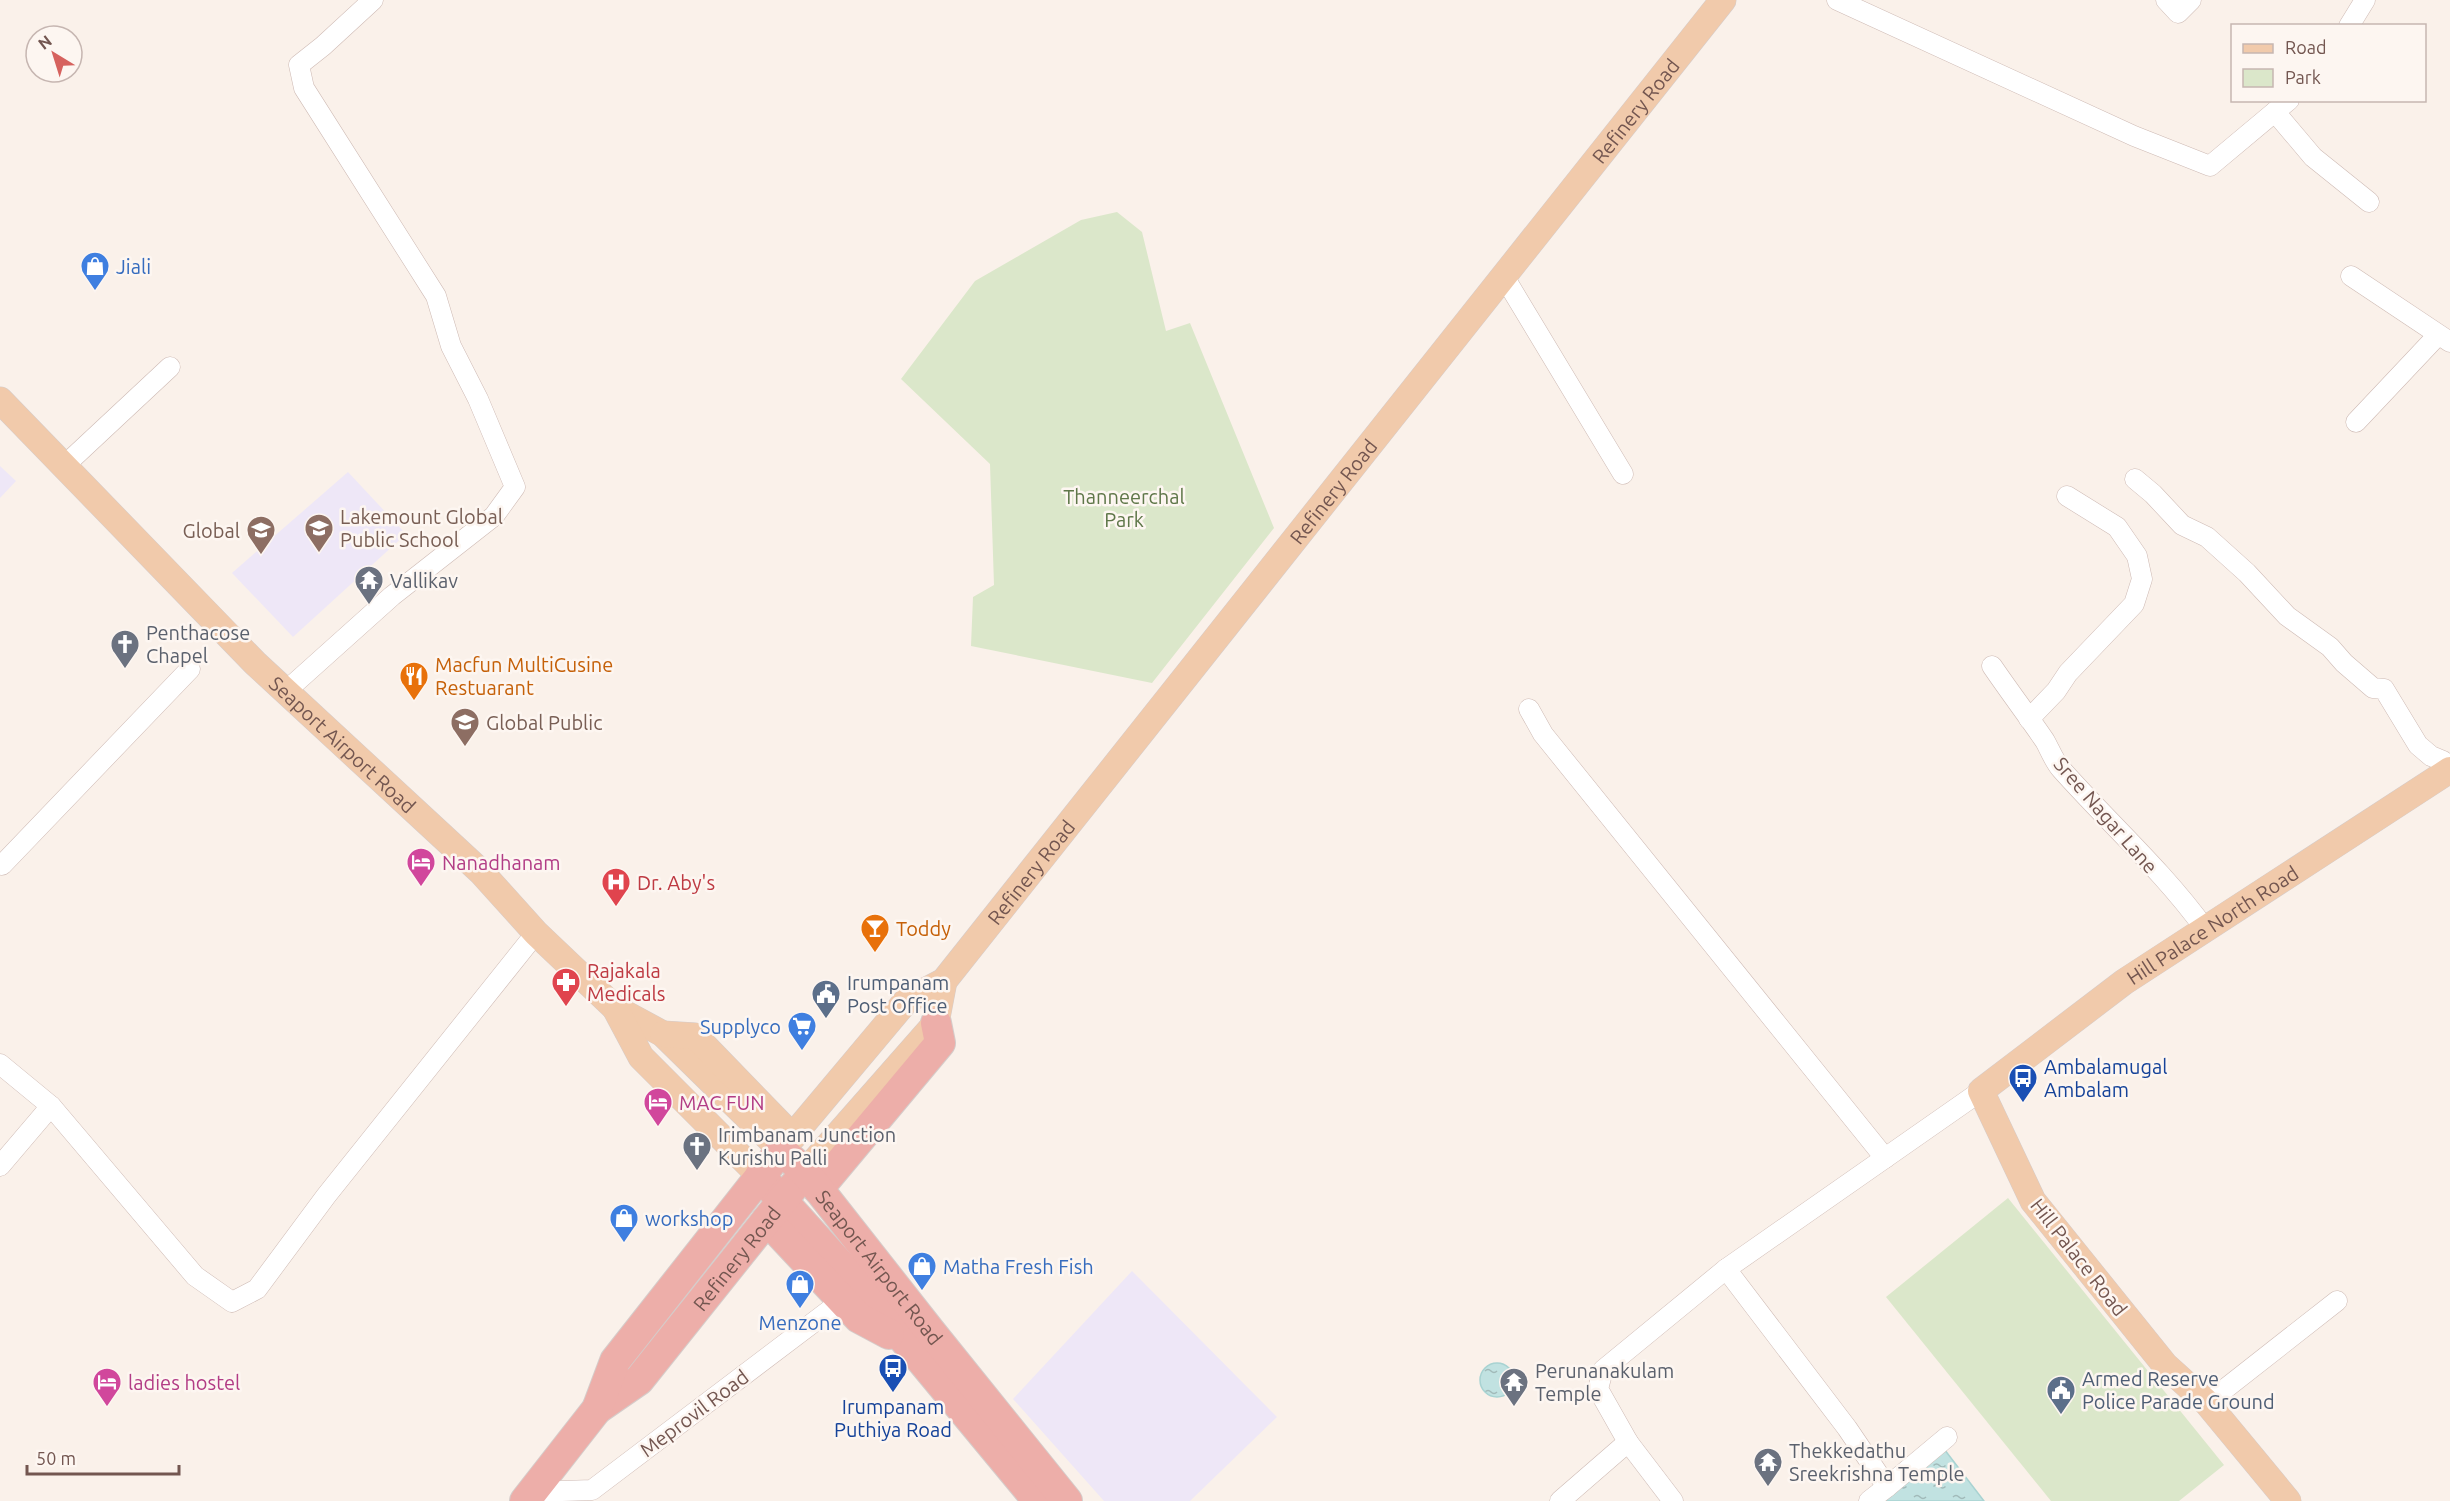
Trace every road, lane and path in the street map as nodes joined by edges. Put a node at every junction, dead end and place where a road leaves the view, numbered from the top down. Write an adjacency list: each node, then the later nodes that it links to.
1 (373, 0): 22 (street)
2 (1722, 0): 10 (main road, Refinery Road)
3 (1838, 0): 8 (street)
4 (2166, 0): 5 (street)
5 (2191, 0)
6 (2364, 0): 7 (street)
7 (2350, 24)
8 (2282, 106): 9 (street)
9 (2369, 202)
10 (1503, 275): 17 (street); 29 (main road, Refinery Road)
11 (2351, 276): 12 (street)
12 (2444, 338): 15 (street)
13 (170, 367): 16 (street)
14 (0, 400): 16 (main road, Seaport Airport Road)
15 (2356, 422)
16 (64, 466): 22 (main road, Seaport Airport Road)
17 (1623, 474)
18 (2135, 478): 25 (street)
19 (2067, 496): 24 (street)
20 (1992, 666): 24 (street, Sree Nagar Lane)
21 (190, 669): 26 (street)
22 (286, 691): 28 (main road, Seaport Airport Road)
23 (1529, 709): 36 (street)
24 (2029, 719): 27 (street, Sree Nagar Lane)
25 (2450, 769): 27 (main road, Hill Palace North Road)
26 (0, 863)
27 (2205, 929): 33 (main road, Hill Palace North Road)
28 (536, 933): 30 (main road, Seaport Airport Road); 34 (street)
29 (944, 981): 31 (main road, Refinery Road); 35 (main road, Refinery Road)
30 (615, 1008): 35 (main road, Seaport Airport Road); 38 (main road, Seaport Airport Road)
31 (936, 1023): 39 (highway, Refinery Road)
32 (0, 1064): 34 (street)
33 (1981, 1090): 36 (street); 45 (main road, Hill Palace Road)
34 (51, 1106): 37 (street)
35 (787, 1143): 38 (highway, Refinery Road); 39 (highway, Seaport Airport Road)
36 (1885, 1158): 41 (street)
37 (0, 1166)
38 (753, 1169): 40 (highway, Seaport Airport Road); 46 (highway, Refinery Road)
39 (812, 1181): 40 (highway, Refinery Road); 52 (highway, Seaport Airport Road)
40 (774, 1210): 42 (highway); 44 (highway, Seaport Airport Road); 46 (highway, Refinery Road)
41 (1726, 1269): 48 (street); 49 (street)
42 (843, 1300): 44 (highway); 50 (street, Meprovil Road)
43 (2337, 1301): 45 (street)
44 (910, 1346): 51 (highway, Seaport Airport Road)
45 (2207, 1403): 56 (main road, Hill Palace Road)
46 (597, 1409): 50 (highway, Refinery Road)
47 (1947, 1437): 49 (street)
48 (1628, 1442): 53 (street); 54 (street)
49 (1887, 1487): 55 (street)
50 (529, 1497)
51 (1038, 1501)
52 (1067, 1501)
53 (1560, 1501)
54 (1673, 1501)
55 (1869, 1501)
56 (2288, 1501)

